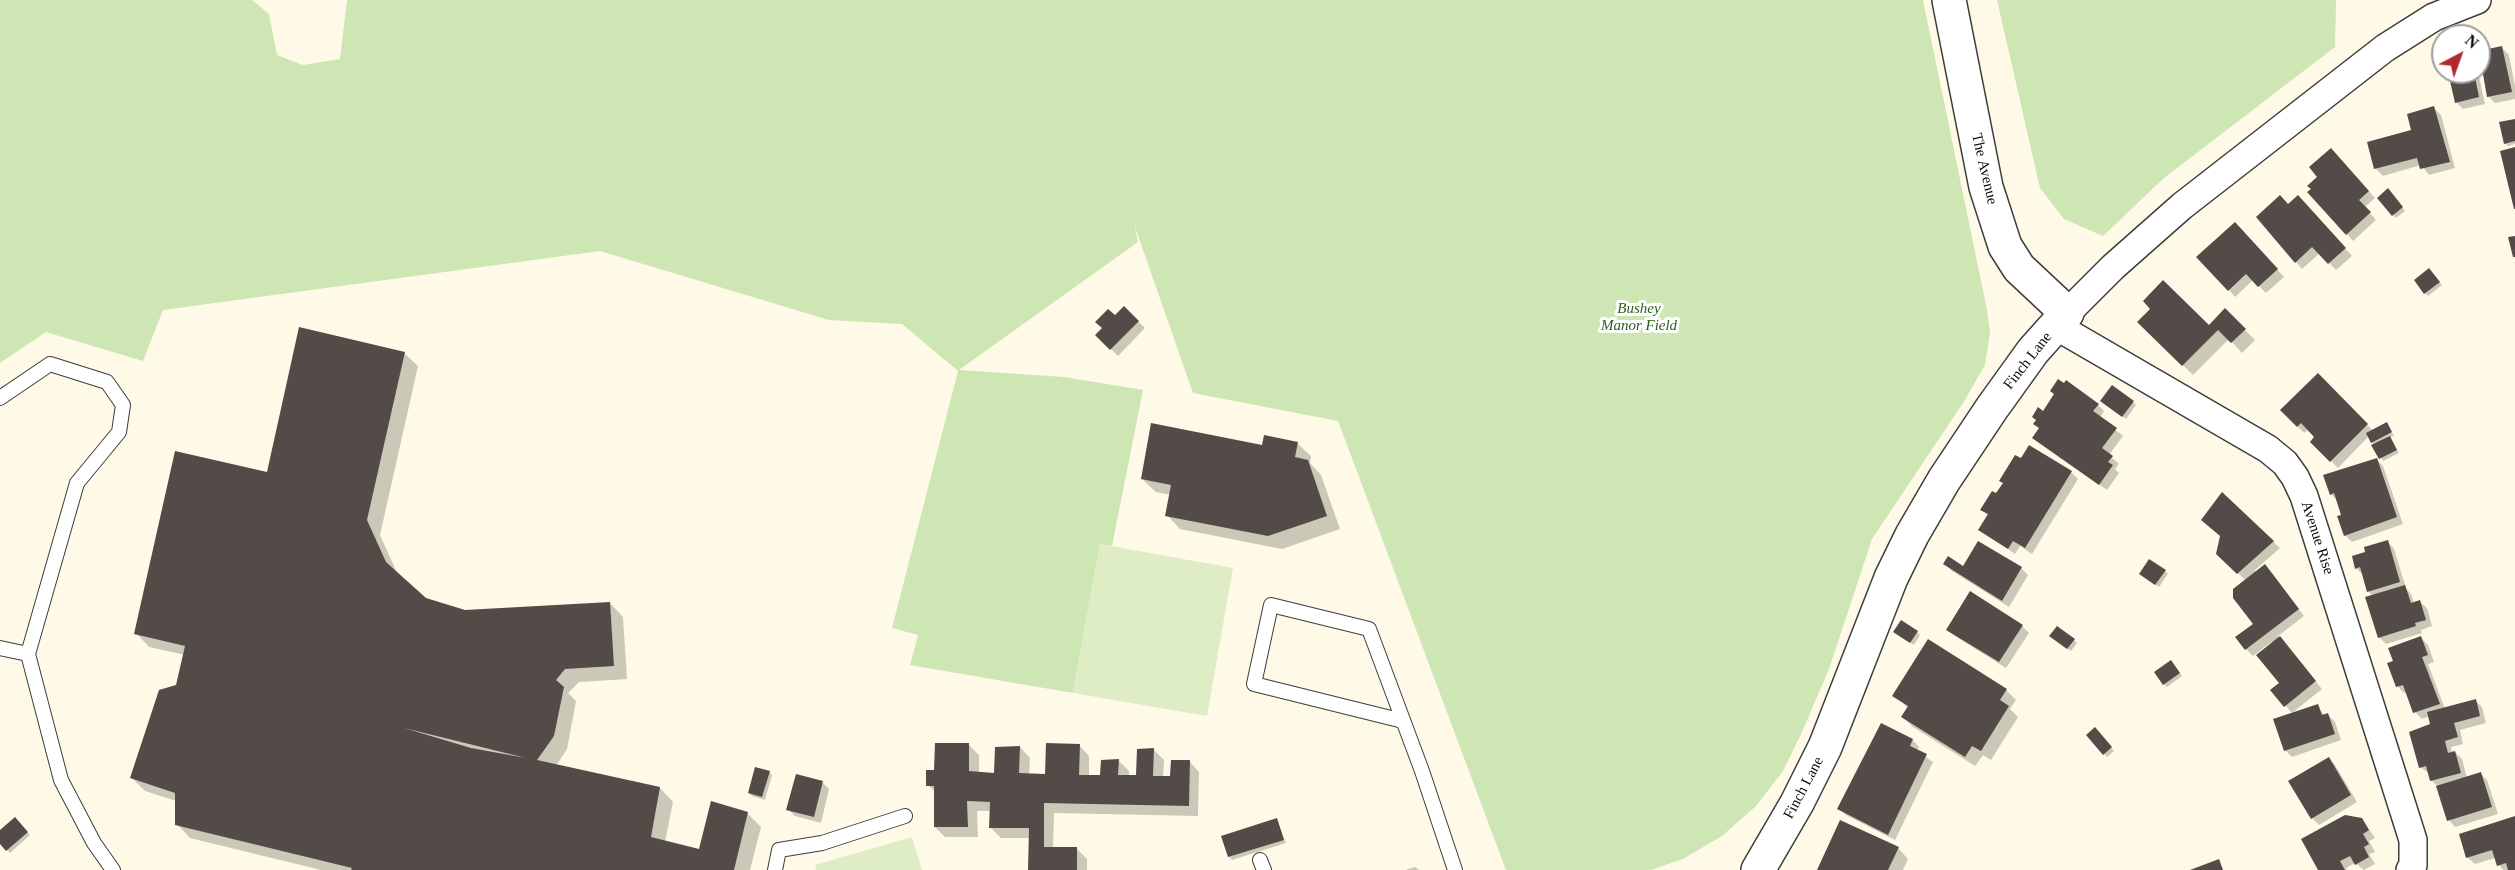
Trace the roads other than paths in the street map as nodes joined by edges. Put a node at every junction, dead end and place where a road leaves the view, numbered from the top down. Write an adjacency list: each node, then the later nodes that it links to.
1 (1949, 0): 3 (street, The Avenue)
2 (2476, 0): 3 (street, Finch Lane)
3 (2061, 320): 12 (street, Finch Lane); 13 (street, Avenue Rise)
4 (0, 398): 6 (lane)
5 (0, 648): 6 (lane)
6 (28, 654): 9 (lane)
7 (1403, 721): 7 (lane); 11 (lane)
8 (905, 816): 10 (lane)
9 (113, 870)
10 (775, 870)
11 (1455, 870)
12 (1758, 870)
13 (2410, 870)

